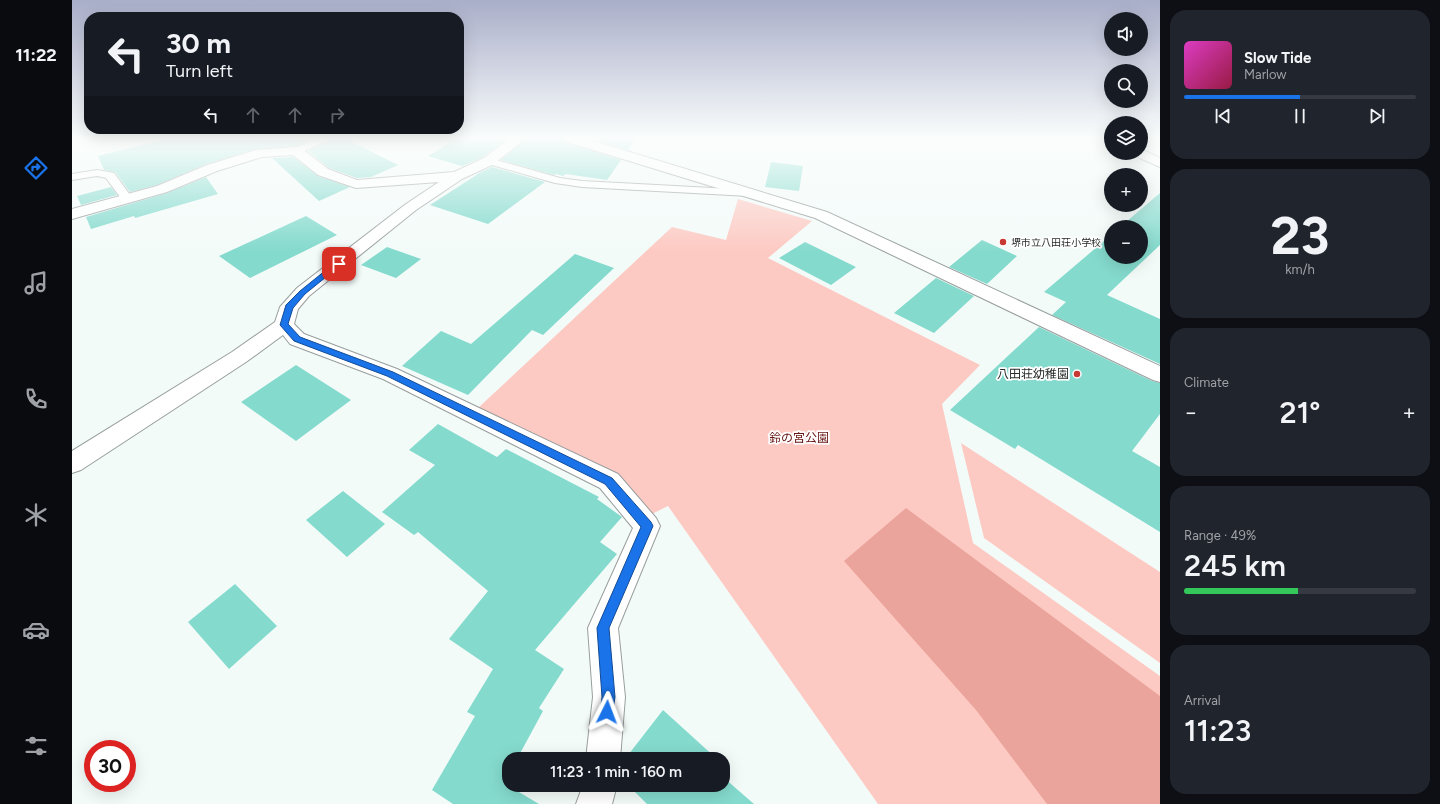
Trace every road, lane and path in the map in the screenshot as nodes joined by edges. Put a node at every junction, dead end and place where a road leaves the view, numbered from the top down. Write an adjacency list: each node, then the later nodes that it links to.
1 (110, 176): 8 (lane)
2 (194, 176): 8 (street)
3 (333, 176): 4 (street)
4 (457, 176): 10 (street)
5 (540, 176): 7 (lane)
6 (690, 176): 7 (street)
7 (749, 194): 11 (street)
8 (127, 199): 9 (street)
9 (72, 214)
10 (284, 325): 12 (street); 13 (street)
11 (1160, 375)
12 (72, 463)
13 (604, 752)
14 (598, 792): 15 (street)
15 (594, 804)

